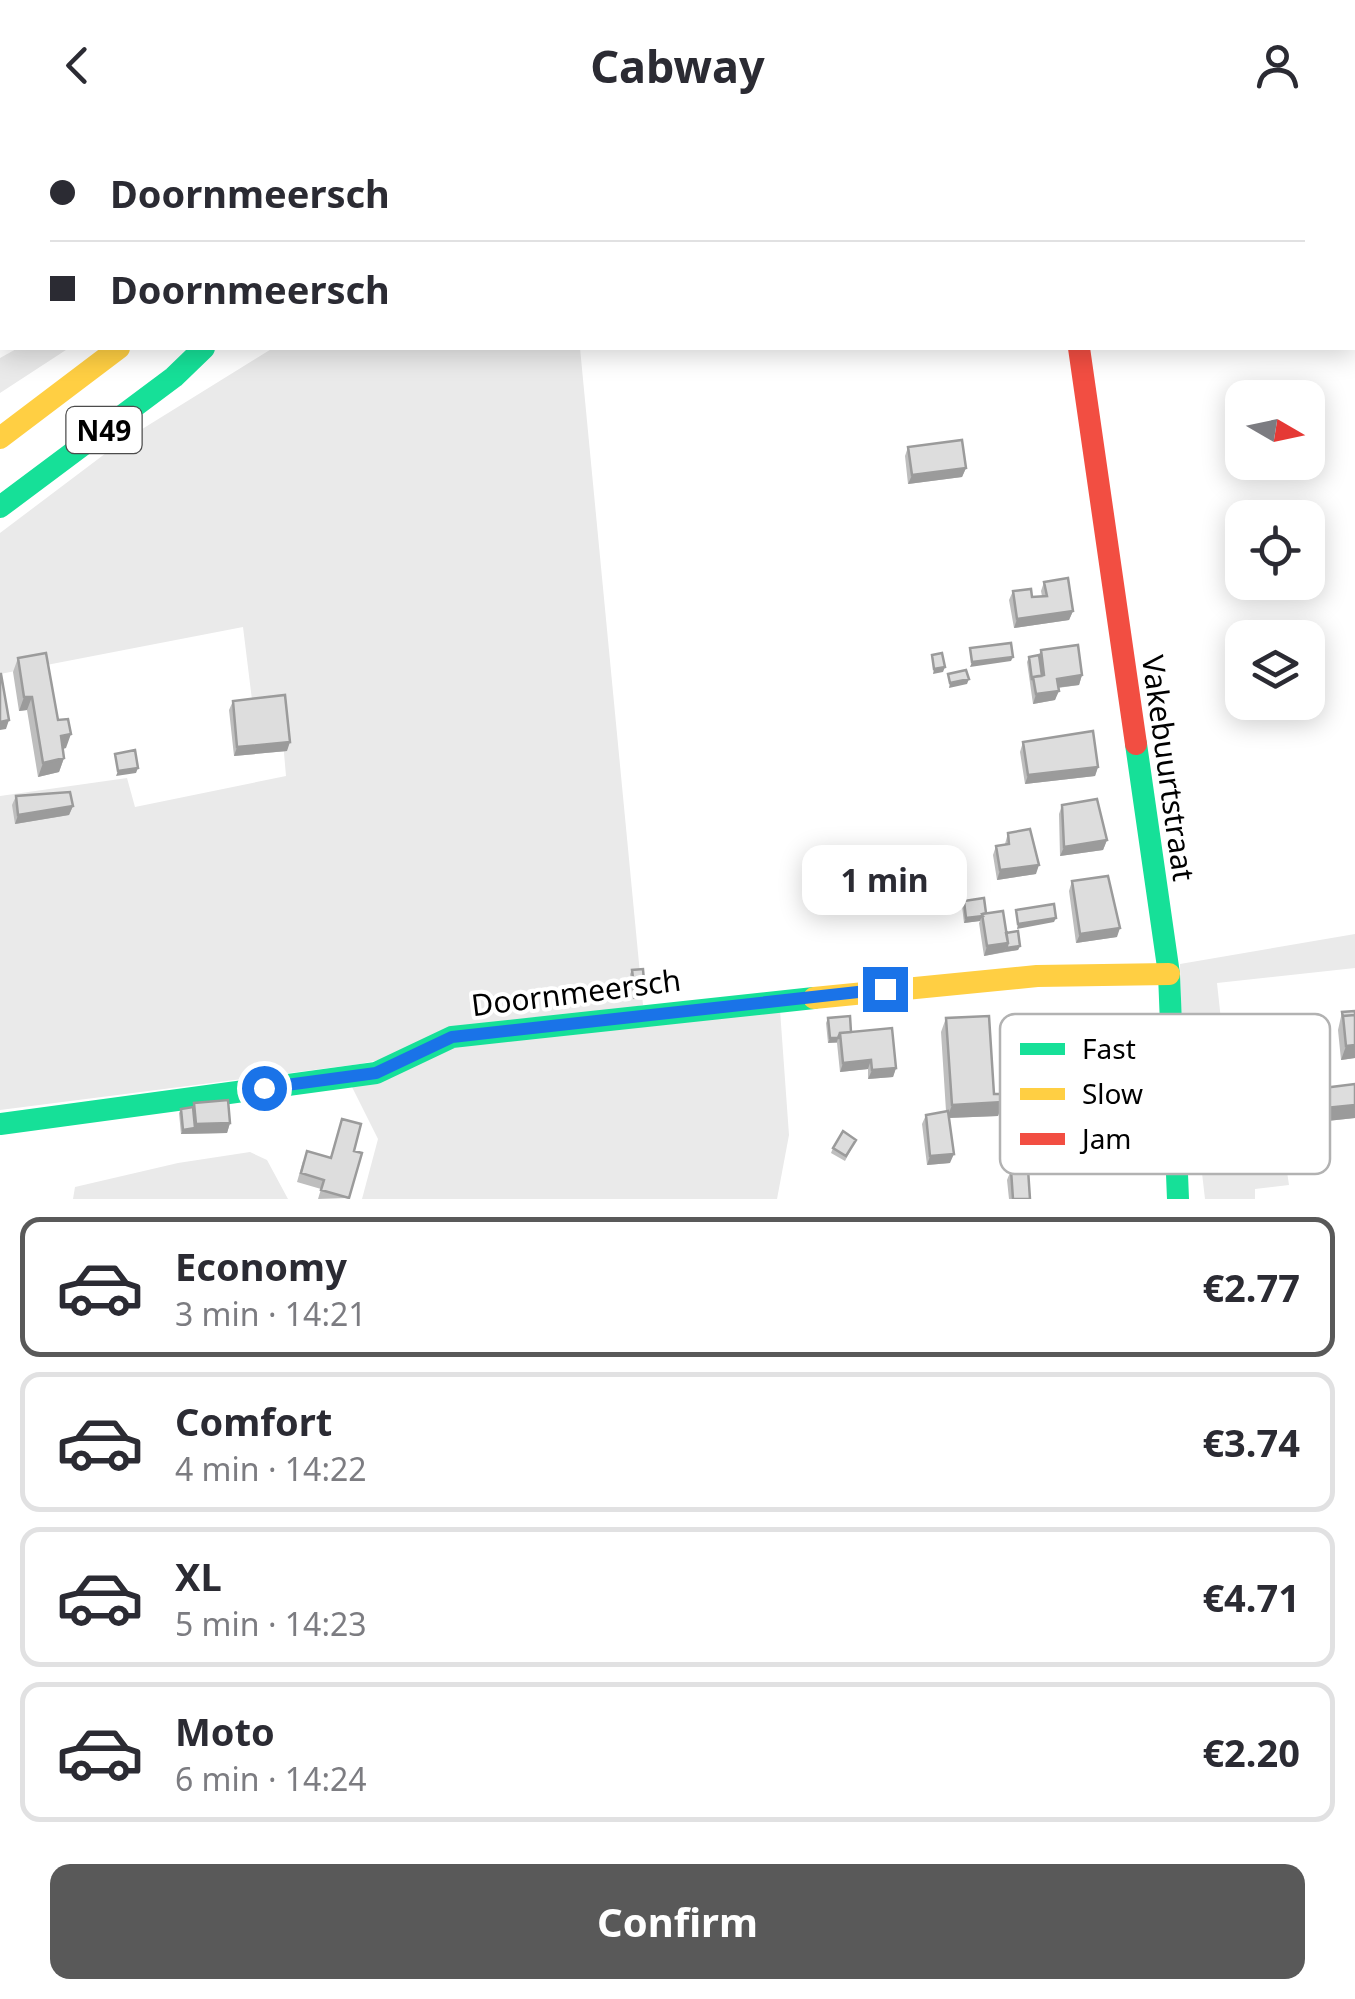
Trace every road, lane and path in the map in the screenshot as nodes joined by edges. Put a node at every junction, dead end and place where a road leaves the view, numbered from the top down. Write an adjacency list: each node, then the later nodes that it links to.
1 (116, 350): 4 (main road, N49)
2 (202, 350): 5 (main road, N49)
3 (1079, 350): 6 (main road, Vakebuurtstraat)
4 (0, 438)
5 (0, 507)
6 (1169, 974): 7 (main road, Vakebuurtstraat); 8 (main road, Doornmeersch)
7 (1171, 1014)
8 (0, 1124)
9 (1177, 1174): 10 (main road, Vakebuurtstraat)
10 (1178, 1199)

